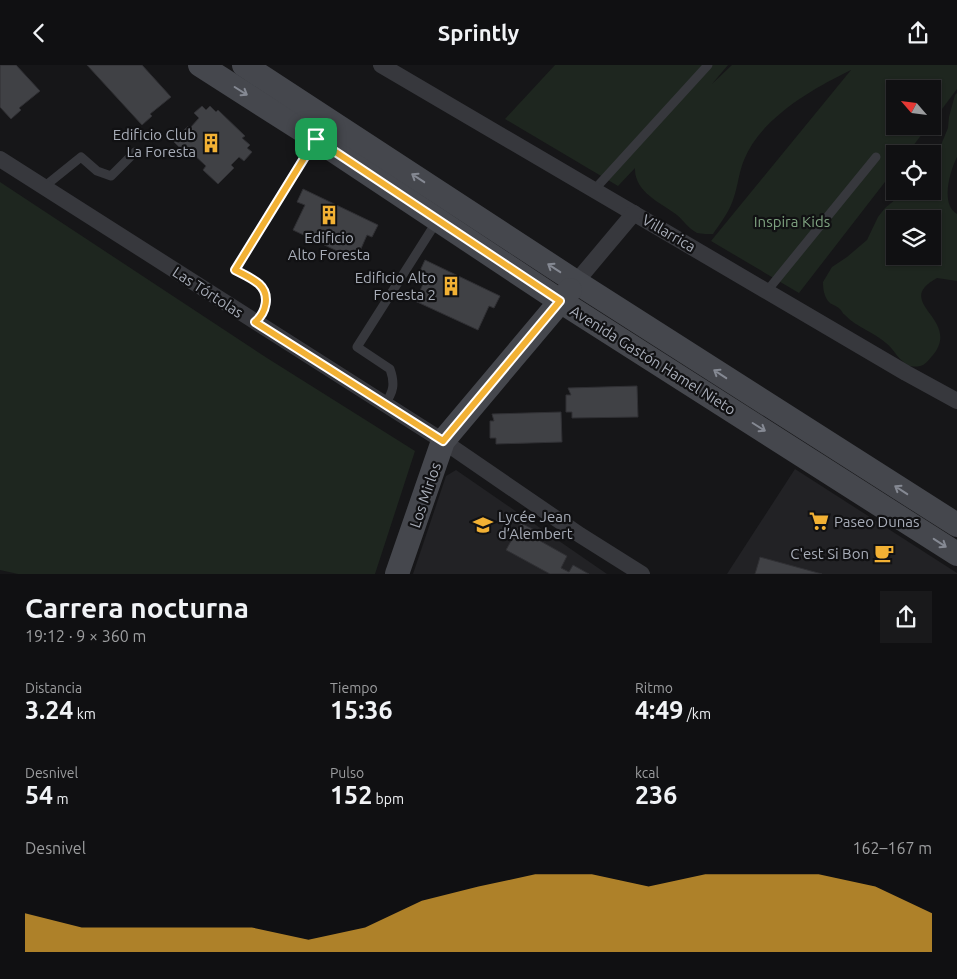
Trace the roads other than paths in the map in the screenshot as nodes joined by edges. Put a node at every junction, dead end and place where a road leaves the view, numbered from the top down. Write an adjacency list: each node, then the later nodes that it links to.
1 (200, 65): 5 (main road, Avenida Gastón Hamel Nieto, one-way to 5)
2 (244, 65): 13 (main road, Avenida Gastón Hamel Nieto, one-way to 2)
3 (381, 65): 10 (street, Villarrica)
4 (708, 65): 10 (lane)
5 (316, 139): 12 (main road, Avenida Gastón Hamel Nieto); 16 (lane)
6 (135, 152): 9 (lane)
7 (876, 157): 14 (lane)
8 (0, 159): 9 (street, Las Tórtolas)
9 (45, 186): 16 (street, Las Tórtolas)
10 (594, 189): 11 (street, Villarrica)
11 (634, 213): 13 (street, Los Mirlos); 14 (street, Villarrica)
12 (438, 219): 15 (main road, Avenida Gastón Hamel Nieto); 18 (lane)
13 (576, 282): 15 (main road, Los Mirlos); 20 (main road, Avenida Gastón Hamel Nieto, one-way to 13)
14 (767, 291): 17 (street, Villarrica)
15 (560, 301): 19 (main road, Los Mirlos); 21 (main road, Avenida Gastón Hamel Nieto, one-way to 21)
16 (255, 322): 18 (street, Las Tórtolas)
17 (957, 401)
18 (384, 404): 19 (street, Las Tórtolas)
19 (443, 441): 22 (main road, Los Mirlos); 23 (street, Las Tórtolas)
20 (957, 525)
21 (957, 554)
22 (397, 574)
23 (642, 574)

